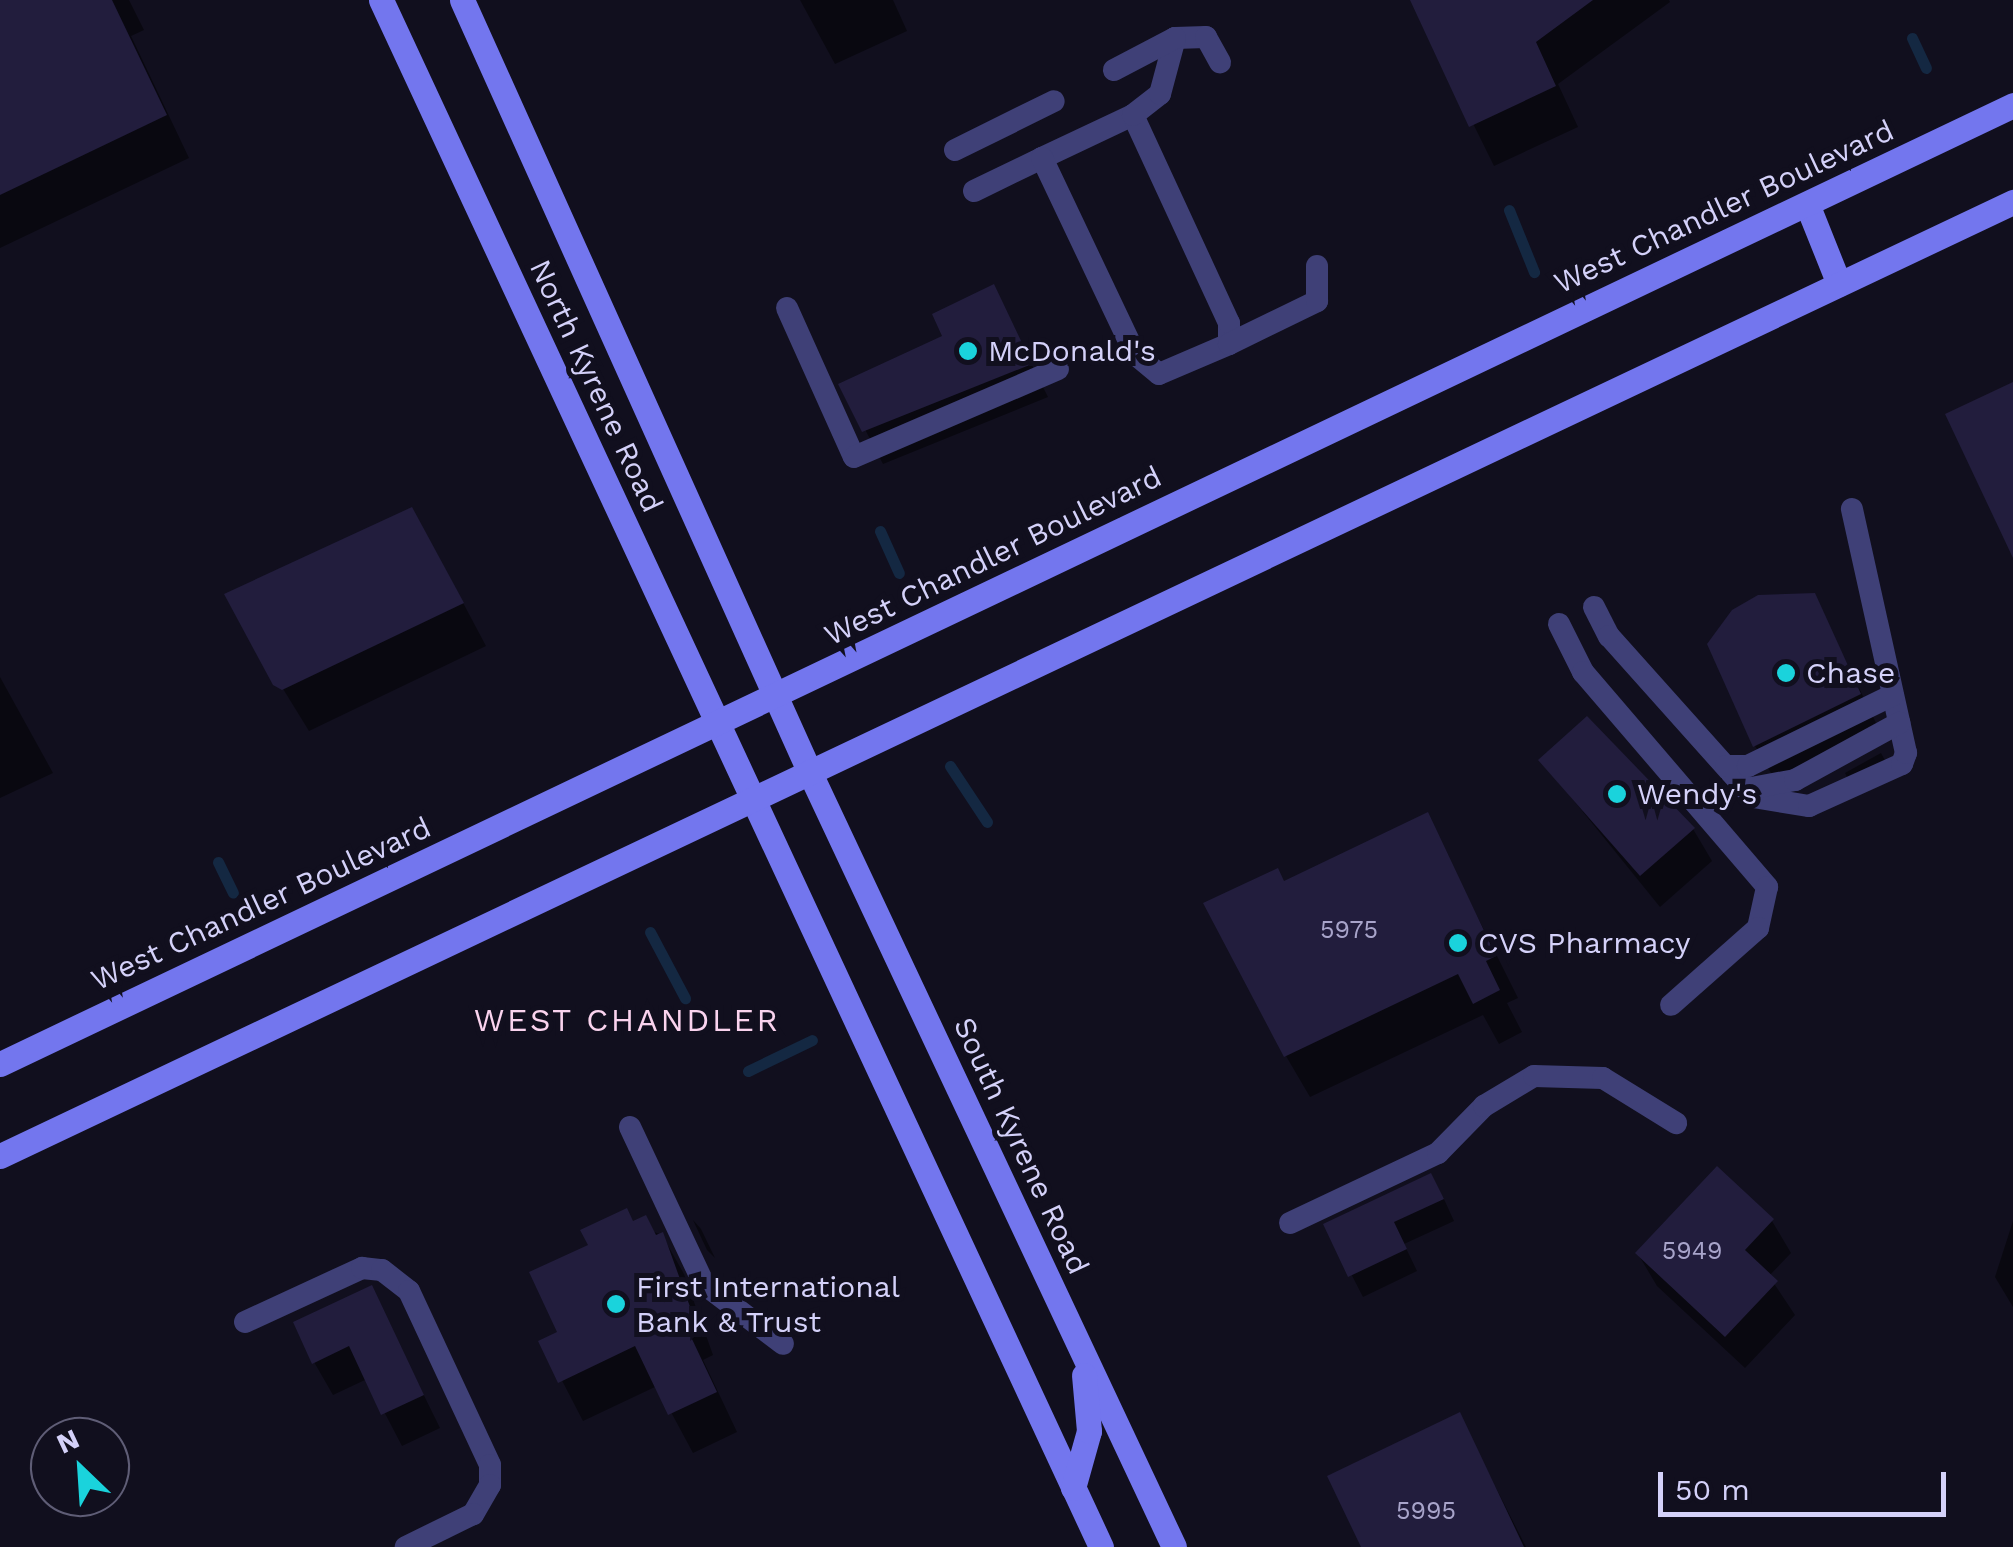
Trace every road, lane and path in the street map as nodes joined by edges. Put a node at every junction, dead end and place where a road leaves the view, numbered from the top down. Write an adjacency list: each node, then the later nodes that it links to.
1 (382, 0): 24 (main road, North Kyrene Road)
2 (462, 0): 22 (main road, North Kyrene Road)
3 (1175, 38): 4 (lane); 5 (lane); 8 (lane)
4 (1220, 62)
5 (1114, 70)
6 (1054, 100): 9 (lane)
7 (2013, 106): 13 (main road, West Chandler Boulevard)
8 (1133, 115): 10 (lane); 17 (lane)
9 (955, 150)
10 (1042, 158): 11 (lane); 17 (lane)
11 (974, 191)
12 (2013, 202): 15 (main road)
13 (1806, 204): 15 (main road); 22 (main road, West Chandler Boulevard)
14 (1317, 266): 17 (lane)
15 (1839, 284): 25 (main road)
16 (788, 308): 18 (lane)
17 (1229, 344)
18 (1058, 369)
19 (1852, 509): 23 (lane)
20 (1594, 608): 26 (lane)
21 (1559, 624): 28 (lane)
22 (776, 695): 24 (main road, West Chandler Boulevard); 25 (main road, North Kyrene Road)
23 (1898, 716): 26 (lane); 26 (lane)
24 (714, 724): 27 (main road, North Kyrene Road); 29 (main road, West Chandler Boulevard)
25 (810, 773): 27 (main road); 36 (main road, South Kyrene Road)
26 (1736, 778)
27 (750, 801): 32 (main road); 37 (main road)
28 (1671, 1005)
29 (0, 1064)
30 (1676, 1123): 33 (lane)
31 (630, 1128): 35 (lane)
32 (0, 1156)
33 (1290, 1223)
34 (245, 1322): 38 (lane)
35 (782, 1344)
36 (1078, 1345): 37 (main road); 40 (main road, South Kyrene Road)
37 (1073, 1488): 39 (main road)
38 (406, 1547)
39 (1102, 1547)
40 (1174, 1547)

